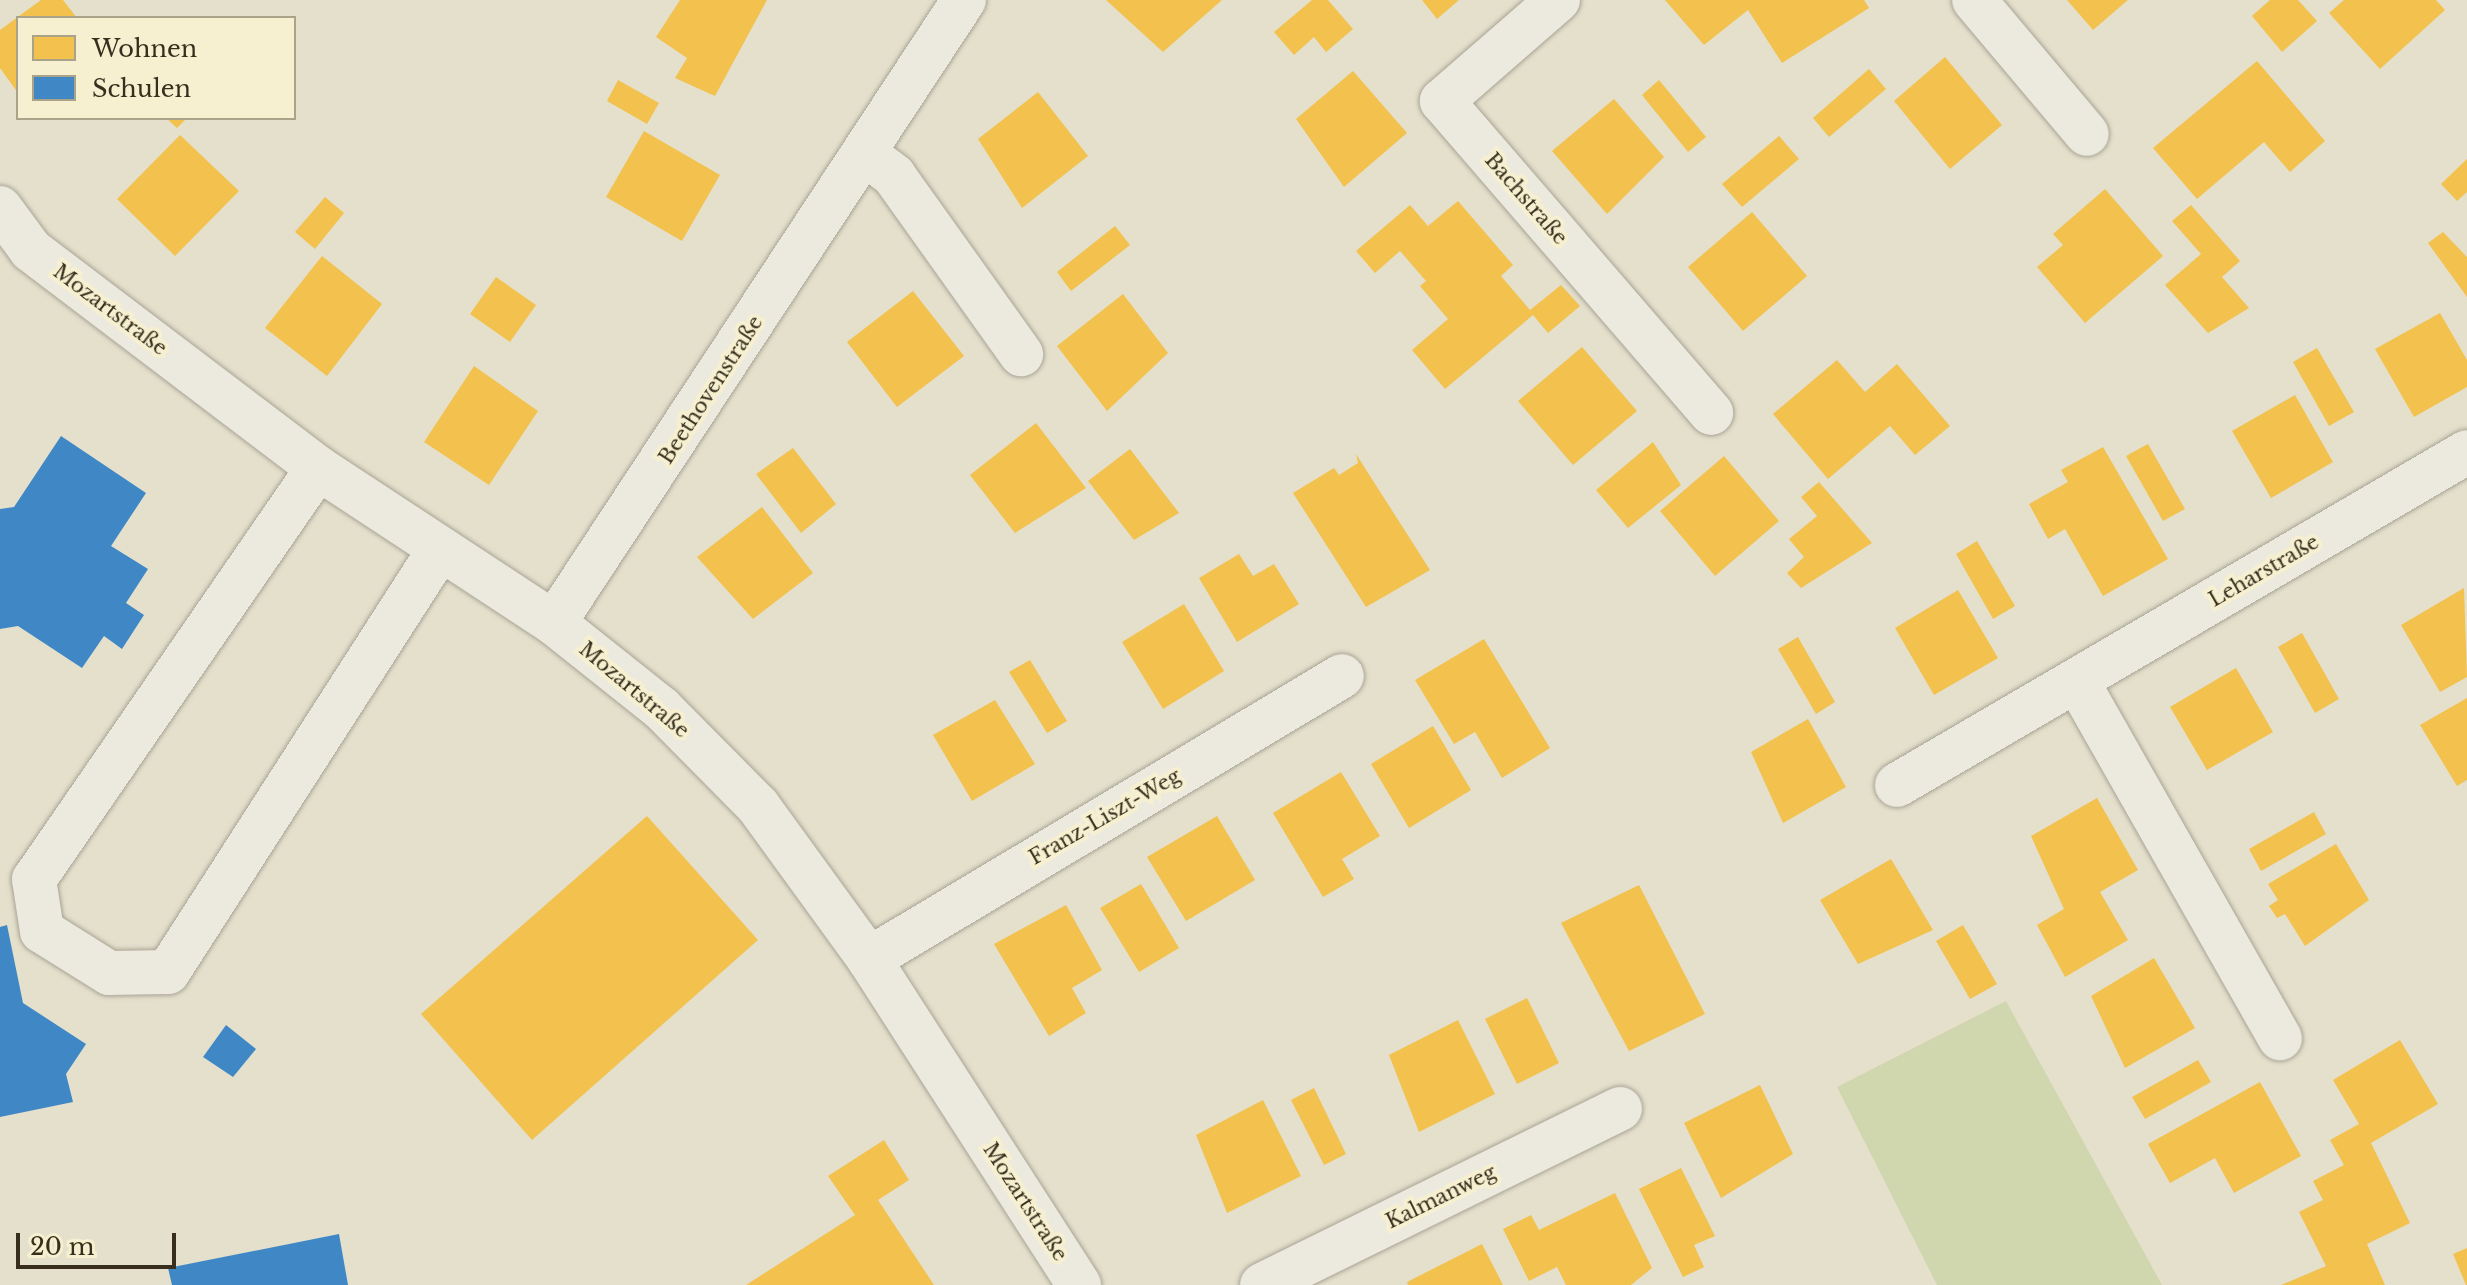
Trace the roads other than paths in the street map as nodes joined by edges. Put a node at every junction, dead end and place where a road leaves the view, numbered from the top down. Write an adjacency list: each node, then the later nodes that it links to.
1 (964, 0): 5 (street, Beethovenstraße)
2 (1558, 0): 9 (street, Bachstraße)
3 (1974, 0): 4 (street)
4 (2087, 134)
5 (864, 153): 8 (street); 13 (street, Beethovenstraße)
6 (0, 208): 7 (street, Mozartstraße)
7 (15, 245): 10 (street, Mozartstraße)
8 (1021, 354)
9 (1711, 413)
10 (318, 468): 12 (street, Mozartstraße); 12 (street)
11 (2462, 468): 15 (street, Leharstraße)
12 (440, 549): 13 (street, Mozartstraße)
13 (554, 623): 17 (street, Mozartstraße)
14 (1342, 676): 17 (street, Franz-Liszt-Weg)
15 (2077, 681): 16 (street, Leharstraße); 18 (street)
16 (1897, 785)
17 (869, 959): 20 (street, Mozartstraße)
18 (2280, 1038)
19 (1620, 1109): 21 (street, Kalmanweg)
20 (1079, 1285)
21 (1262, 1285)

